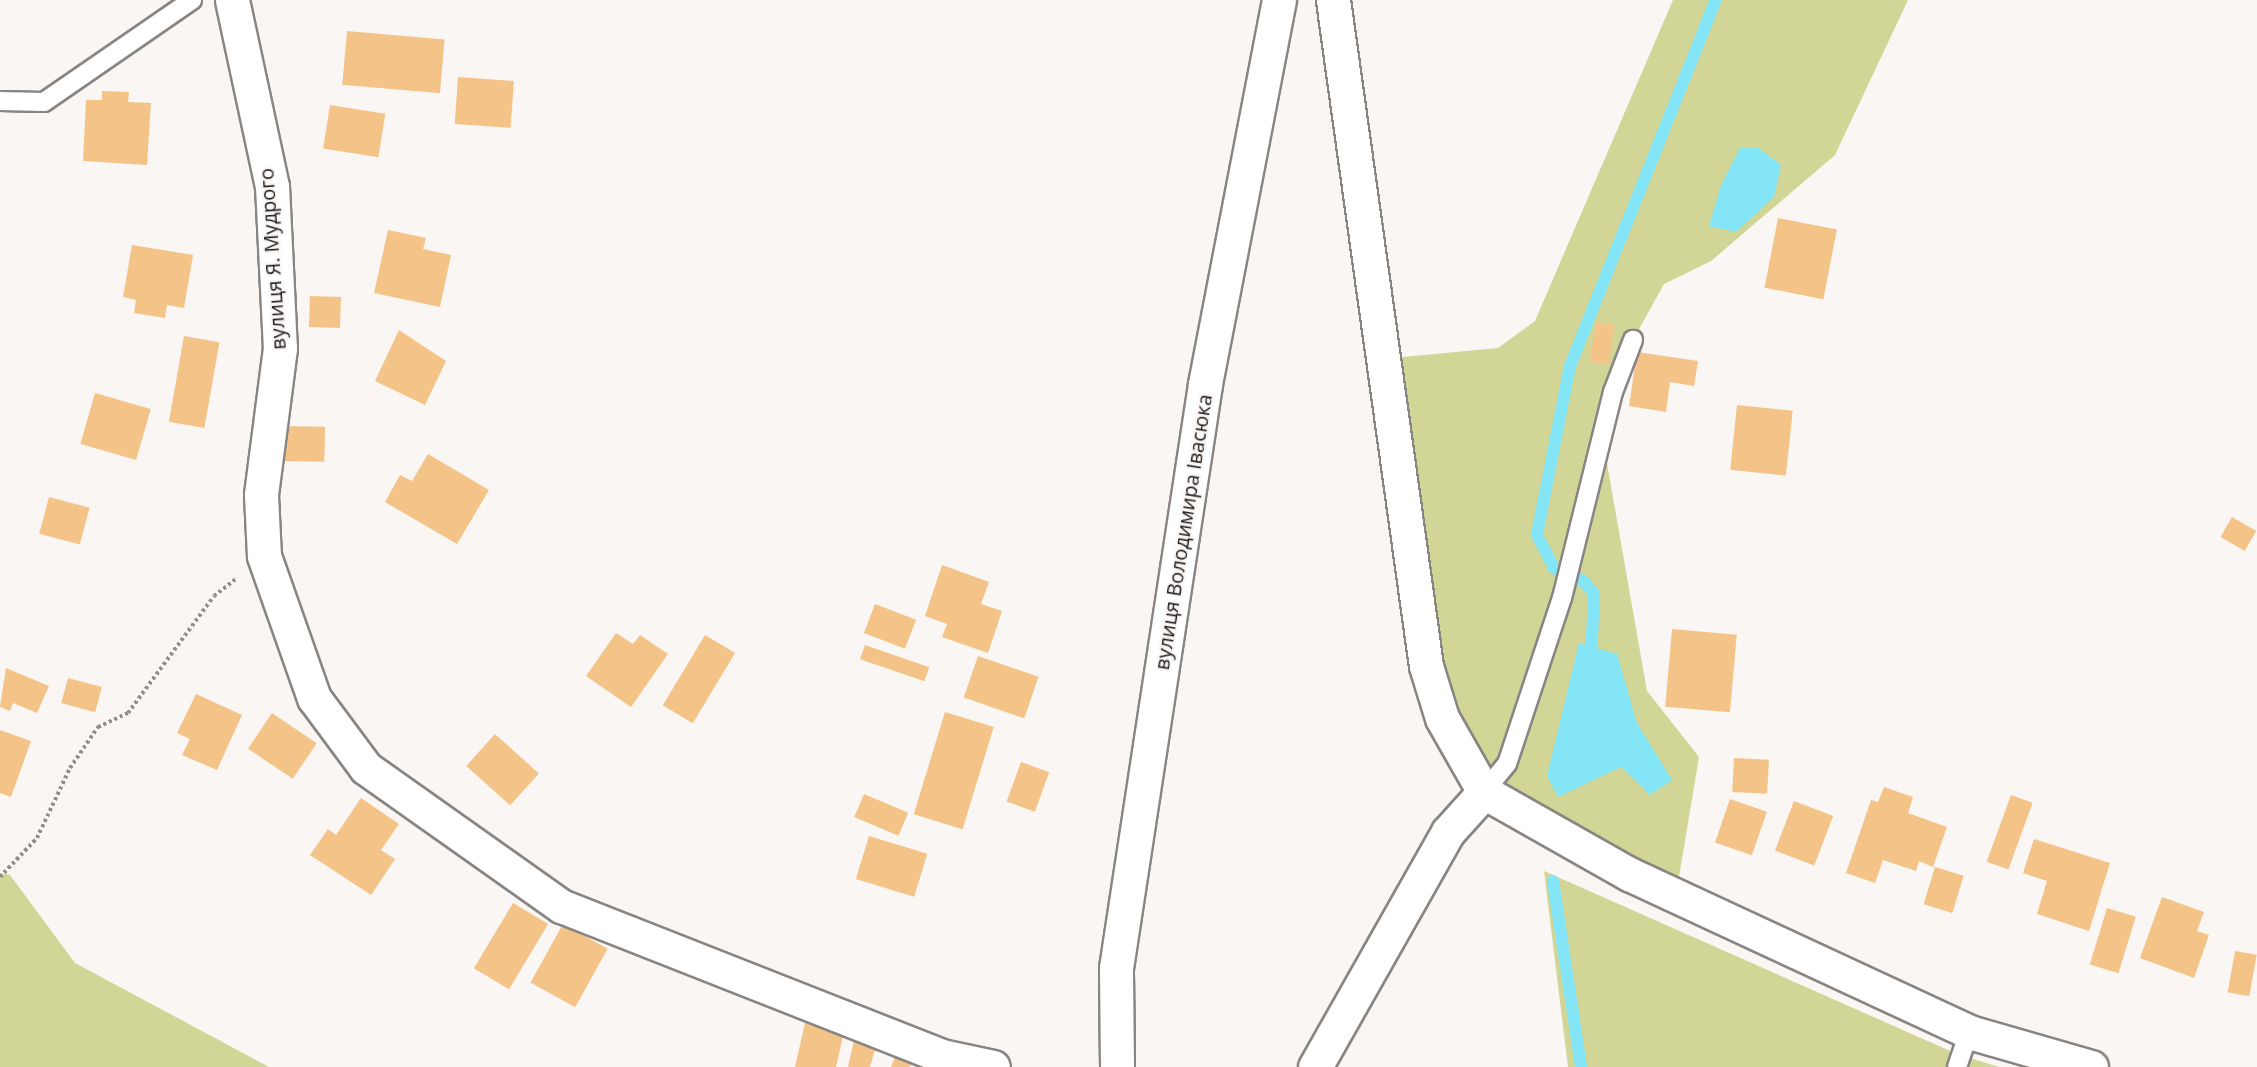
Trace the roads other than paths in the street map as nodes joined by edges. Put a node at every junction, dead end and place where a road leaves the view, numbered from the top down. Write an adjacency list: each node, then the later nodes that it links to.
1 (192, 0): 5 (lane)
2 (232, 0): 9 (street, вулиця Я. Мудрого)
3 (1279, 0): 11 (street, вулиця Володимира Івасюка)
4 (1333, 0): 7 (street)
5 (0, 101)
6 (1633, 340): 7 (lane)
7 (1484, 792): 8 (street); 12 (street)
8 (1969, 1032): 13 (lane); 14 (street)
9 (939, 1062): 10 (street, вулиця Я. Мудрого)
10 (993, 1067)
11 (1117, 1067)
12 (1315, 1067)
13 (1956, 1067)
14 (2091, 1067)

